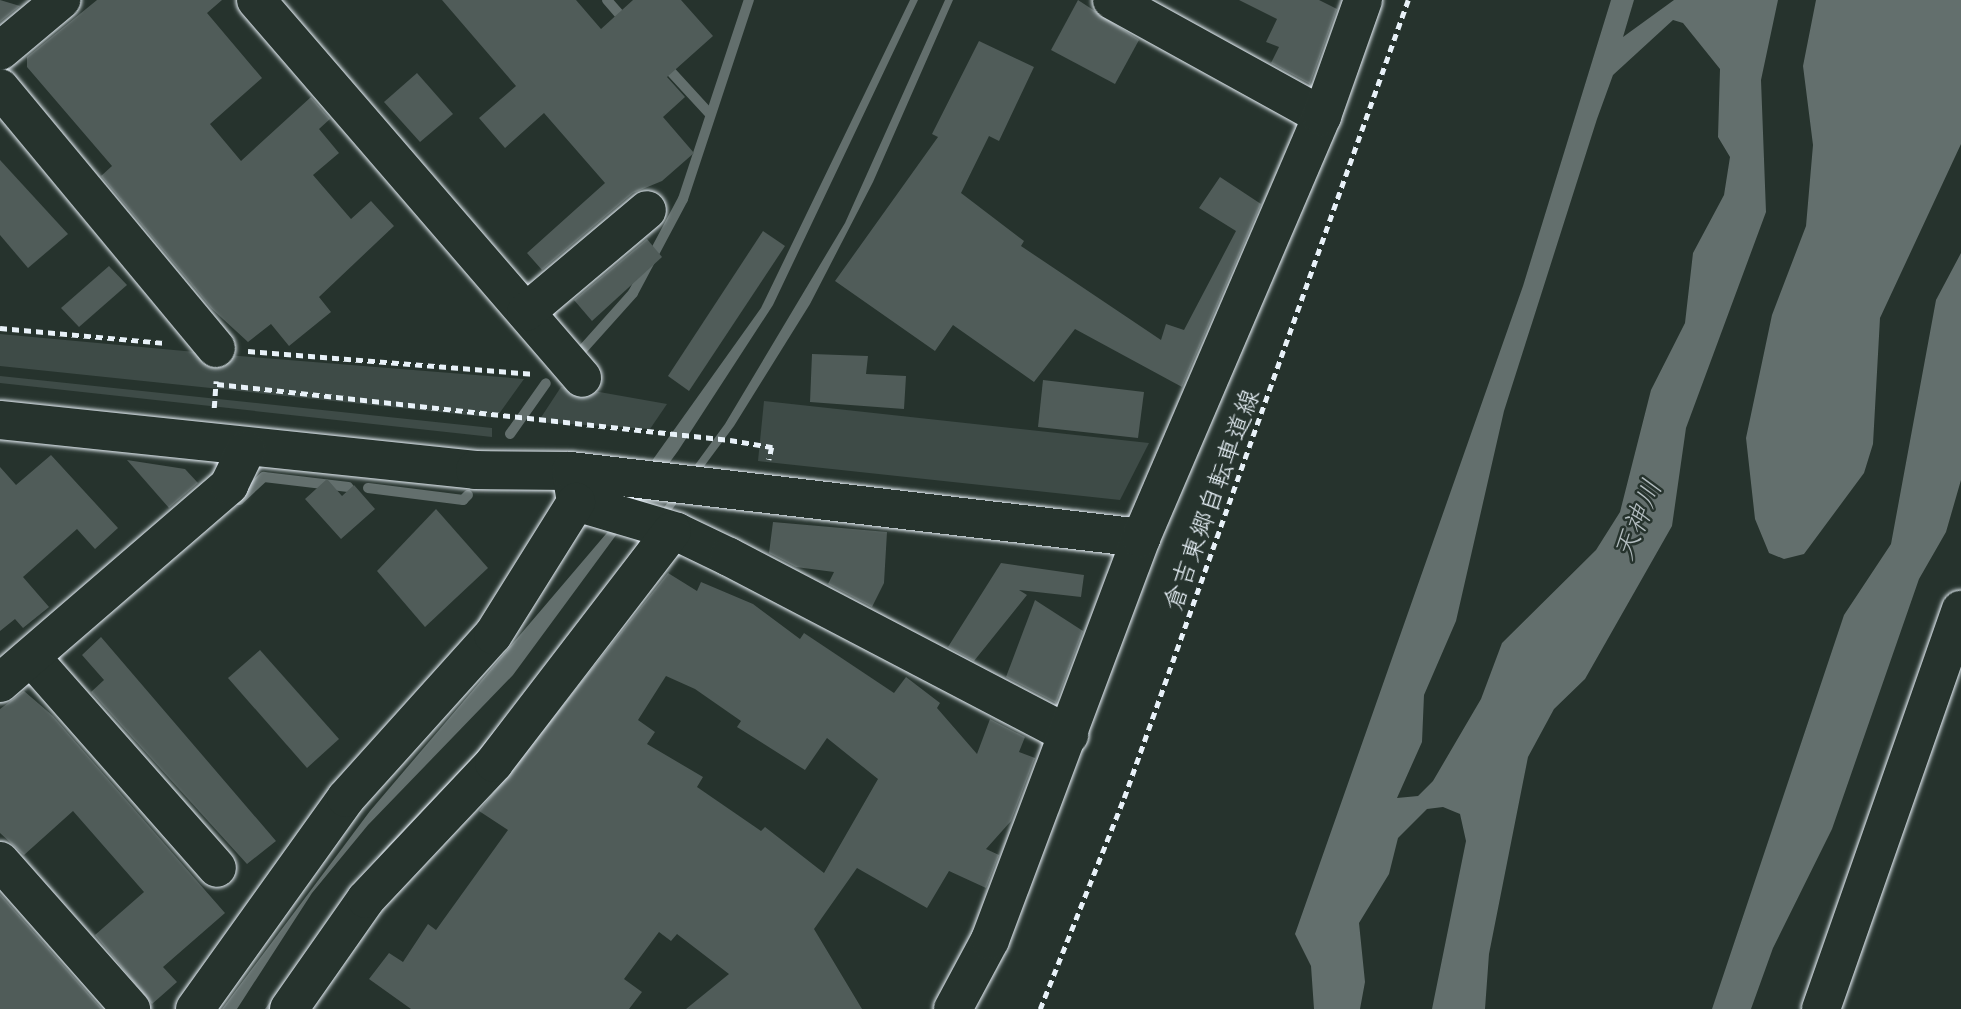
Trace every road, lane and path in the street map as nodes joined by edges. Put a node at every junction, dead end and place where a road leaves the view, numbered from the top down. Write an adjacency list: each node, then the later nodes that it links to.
1 (61, 0): 6 (street)
2 (256, 0): 10 (street)
3 (1112, 0): 8 (street)
4 (1363, 0): 8 (street)
5 (1408, 0): 29 (path, 倉吉東郷自転車道線)
6 (0, 51)
7 (0, 88): 12 (street)
8 (1322, 116): 19 (street)
9 (647, 210): 10 (street)
10 (526, 312): 13 (street)
11 (0, 328): 12 (path)
12 (216, 366): 13 (path); 16 (path)
13 (582, 378)
14 (0, 420): 15 (street)
15 (246, 450): 17 (street); 21 (street)
16 (767, 472)
17 (573, 486): 18 (street); 19 (street); 27 (street)
18 (672, 531): 22 (street); 25 (street)
19 (1141, 538): 22 (street)
20 (1961, 610): 30 (street)
21 (10, 671): 24 (street)
22 (1069, 735): 28 (street)
23 (0, 861): 26 (street)
24 (217, 869)
25 (302, 1003)
26 (131, 1009)
27 (195, 1009)
28 (953, 1009)
29 (1040, 1009)
30 (1821, 1009)

